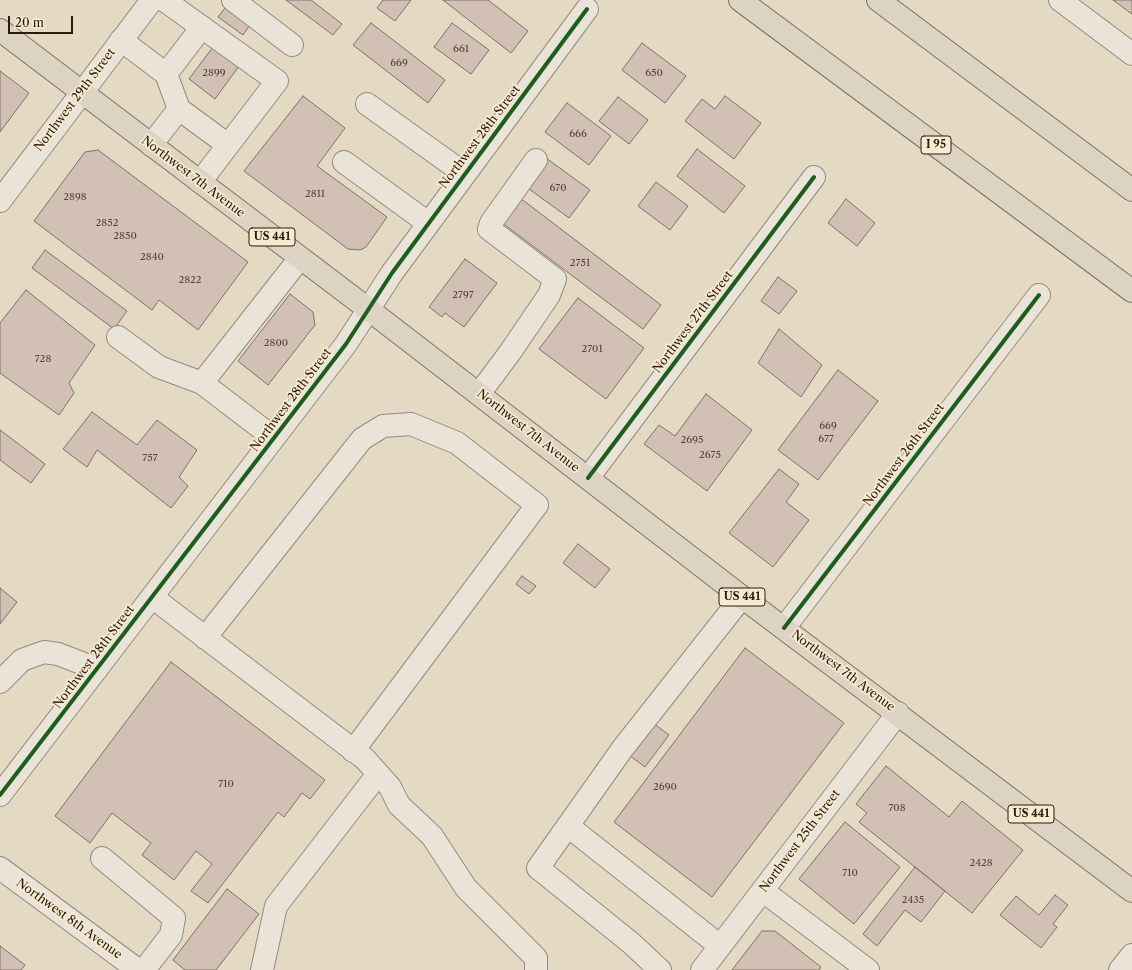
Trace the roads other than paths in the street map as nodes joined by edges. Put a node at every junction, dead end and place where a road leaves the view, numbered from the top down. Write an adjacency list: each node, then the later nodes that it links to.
1 (152, 0): 10 (street, Northwest 29th Street)
2 (164, 0): 8 (street)
3 (233, 0): 11 (street)
4 (740, 0): 28 (main road, I 95)
5 (878, 0): 24 (main road)
6 (1060, 0): 12 (street)
7 (587, 9): 21 (street, Northwest 28th Street)
8 (202, 27): 13 (street); 18 (street)
9 (0, 30): 14 (main road, Northwest 7th Avenue / US 441)
10 (121, 40): 13 (street); 14 (street, Northwest 29th Street)
11 (292, 45)
12 (1132, 54)
13 (166, 74): 16 (street)
14 (82, 92): 17 (main road, Northwest 7th Avenue / US 441); 25 (street, Northwest 29th Street)
15 (367, 104): 21 (street)
16 (179, 109): 17 (street); 18 (street)
17 (151, 145): 23 (main road, Northwest 7th Avenue / US 441)
18 (228, 145): 23 (street)
19 (536, 160): 33 (street)
20 (344, 162): 26 (street)
21 (465, 174): 26 (street, Northwest 28th Street)
22 (814, 177): 35 (street, Northwest 27th Street)
23 (200, 182): 27 (main road, Northwest 7th Avenue / US 441)
24 (1132, 190)
25 (0, 201)
26 (428, 223): 30 (street, Northwest 28th Street)
27 (300, 258): 30 (main road, Northwest 7th Avenue / US 441); 32 (street)
28 (1132, 291)
29 (1039, 295): 38 (street, Northwest 26th Street)
30 (368, 309): 33 (main road, Northwest 7th Avenue / US 441); 34 (street, Northwest 28th Street)
31 (118, 337): 32 (street)
32 (202, 383): 34 (street)
33 (479, 394): 35 (main road, Northwest 7th Avenue / US 441)
34 (274, 438): 36 (street, Northwest 28th Street)
35 (588, 478): 37 (main road, Northwest 7th Avenue / US 441)
36 (152, 596): 39 (street); 40 (street, Northwest 28th Street)
37 (742, 597): 38 (main road, Northwest 7th Avenue / US 441); 47 (street)
38 (784, 628): 42 (main road, Northwest 7th Avenue / US 441)
39 (205, 638): 43 (street); 43 (street)
40 (97, 669): 41 (street); 44 (street, Northwest 28th Street)
41 (0, 682)
42 (898, 713): 50 (main road, Northwest 7th Avenue / US 441); 51 (street, Northwest 25th Street)
43 (353, 750): 45 (street)
44 (7, 771): 46 (street, Northwest 28th Street)
45 (378, 774): 56 (street); 57 (street)
46 (0, 796)
47 (568, 826): 52 (street); 58 (street)
48 (102, 858): 55 (street)
49 (0, 868): 54 (street, Northwest 8th Avenue)
50 (1132, 890)
51 (762, 891): 52 (street, Northwest 25th Street); 60 (street)
52 (720, 946): 59 (street, Northwest 25th Street)
53 (1132, 955): 61 (street)
54 (138, 970)
55 (144, 970)
56 (262, 970)
57 (536, 970)
58 (660, 970)
59 (702, 970)
60 (868, 970)
61 (1120, 970)

